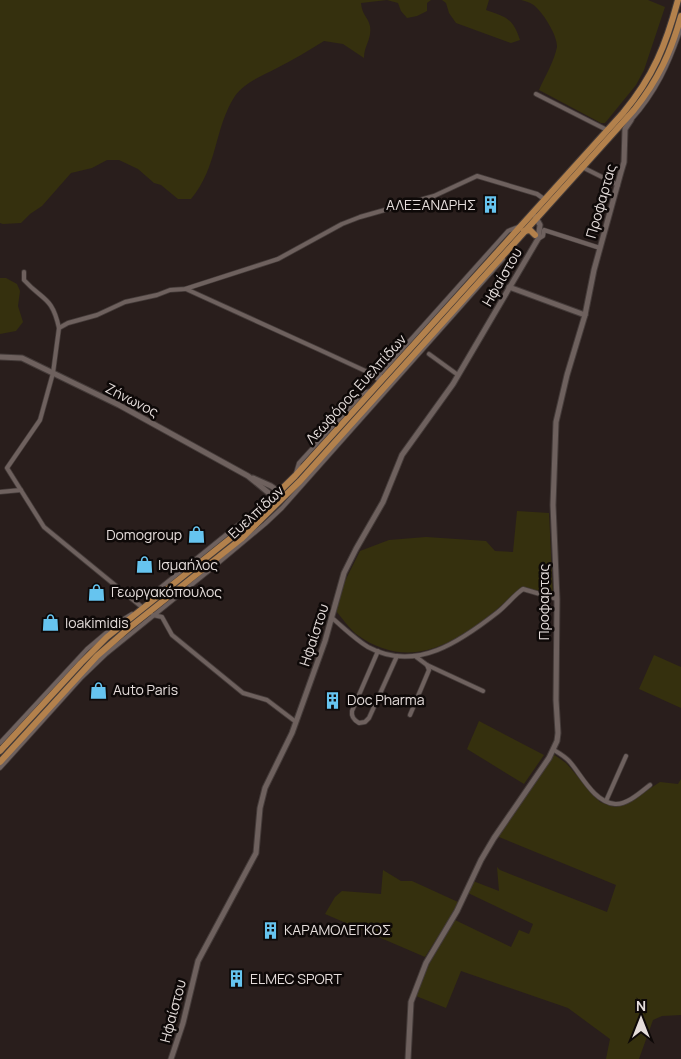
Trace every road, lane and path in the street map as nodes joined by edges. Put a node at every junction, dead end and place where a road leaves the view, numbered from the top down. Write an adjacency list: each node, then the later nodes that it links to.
1 (678, 0): 7 (main road, Λεωφόρος Ευελπίδων)
2 (681, 19): 5 (main road, Λεωφόρος Ευελπίδων)
3 (681, 28): 5 (street)
4 (536, 94): 7 (street)
5 (648, 96): 6 (main road, Λεωφόρος Ευελπίδων)
6 (629, 119): 8 (main road, Λεωφόρος Ευελπίδων); 9 (street, Προφαρτας)
7 (607, 130): 10 (main road, Λεωφόρος Ευελπίδων)
8 (582, 167): 9 (street); 11 (main road, Λεωφόρος Ευελπίδων)
9 (618, 185): 14 (street, Προφαρτας)
10 (544, 199): 11 (main road, Λεωφόρος Ευελπίδων); 17 (street)
11 (533, 217): 12 (main road, Λεωφόρος Ευελπίδων); 13 (street)
12 (521, 229): 13 (main road); 24 (main road, Λεωφόρος Ευελπίδων); 25 (main road, Λεωφόρος Ευελπίδων)
13 (536, 238): 14 (street); 16 (street, Ηφαίστου)
14 (600, 248): 18 (street, Προφαρτας)
15 (24, 272): 19 (street)
16 (509, 287): 18 (street); 23 (street, Ηφαίστου)
17 (185, 289): 19 (street); 24 (street)
18 (585, 315): 31 (street, Προφαρτας)
19 (60, 328): 22 (street)
20 (429, 354): 23 (street)
21 (0, 357): 22 (street, Ζήνωνος)
22 (54, 373): 27 (street); 29 (street, Ζήνωνος)
23 (458, 375): 34 (street, Ηφαίστου)
24 (380, 381): 25 (main road, Λεωφόρος Ευελπίδων)
25 (341, 430): 26 (main road, Λεωφόρος Ευελπίδων); 29 (main road, Λεωφόρος Ευελπίδων)
26 (317, 465): 29 (main road, Λεωφόρος Ευελπίδων); 30 (street, Ευελπίδων)
27 (21, 490): 28 (street); 32 (street)
28 (0, 492)
29 (280, 496): 30 (main road, Λεωφόρος Ευελπίδων); 32 (main road, Λεωφόρος Ευελπίδων)
30 (209, 567): 33 (street, Ευελπίδων); 40 (main road, Λεωφόρος Ευελπίδων)
31 (557, 599): 37 (street); 46 (street, Προφαρτας)
32 (143, 608): 41 (main road, Λεωφόρος Ευελπίδων)
33 (152, 615): 40 (street, Ευελπίδων); 43 (street)
34 (332, 618): 35 (street); 43 (street, Ηφαίστου)
35 (378, 651): 36 (street); 36 (street)
36 (397, 656): 37 (street)
37 (415, 656): 38 (street)
38 (427, 665): 39 (street); 42 (street)
39 (483, 691)
40 (66, 692): 45 (main road, Λεωφόρος Ευελπίδων)
41 (49, 694): 44 (street); 47 (main road, Λεωφόρος Ευελπίδων)
42 (410, 715)
43 (296, 722): 53 (street, Ηφαίστου)
44 (0, 743)
45 (19, 744): 49 (main road, Λεωφόρος Ευελπίδων); 50 (street)
46 (554, 750): 52 (street); 54 (street, Προφαρτας)
47 (0, 751)
48 (626, 756): 52 (street)
49 (0, 762)
50 (0, 768)
51 (650, 785): 52 (street)
52 (606, 801)
53 (172, 1059)
54 (408, 1059)

